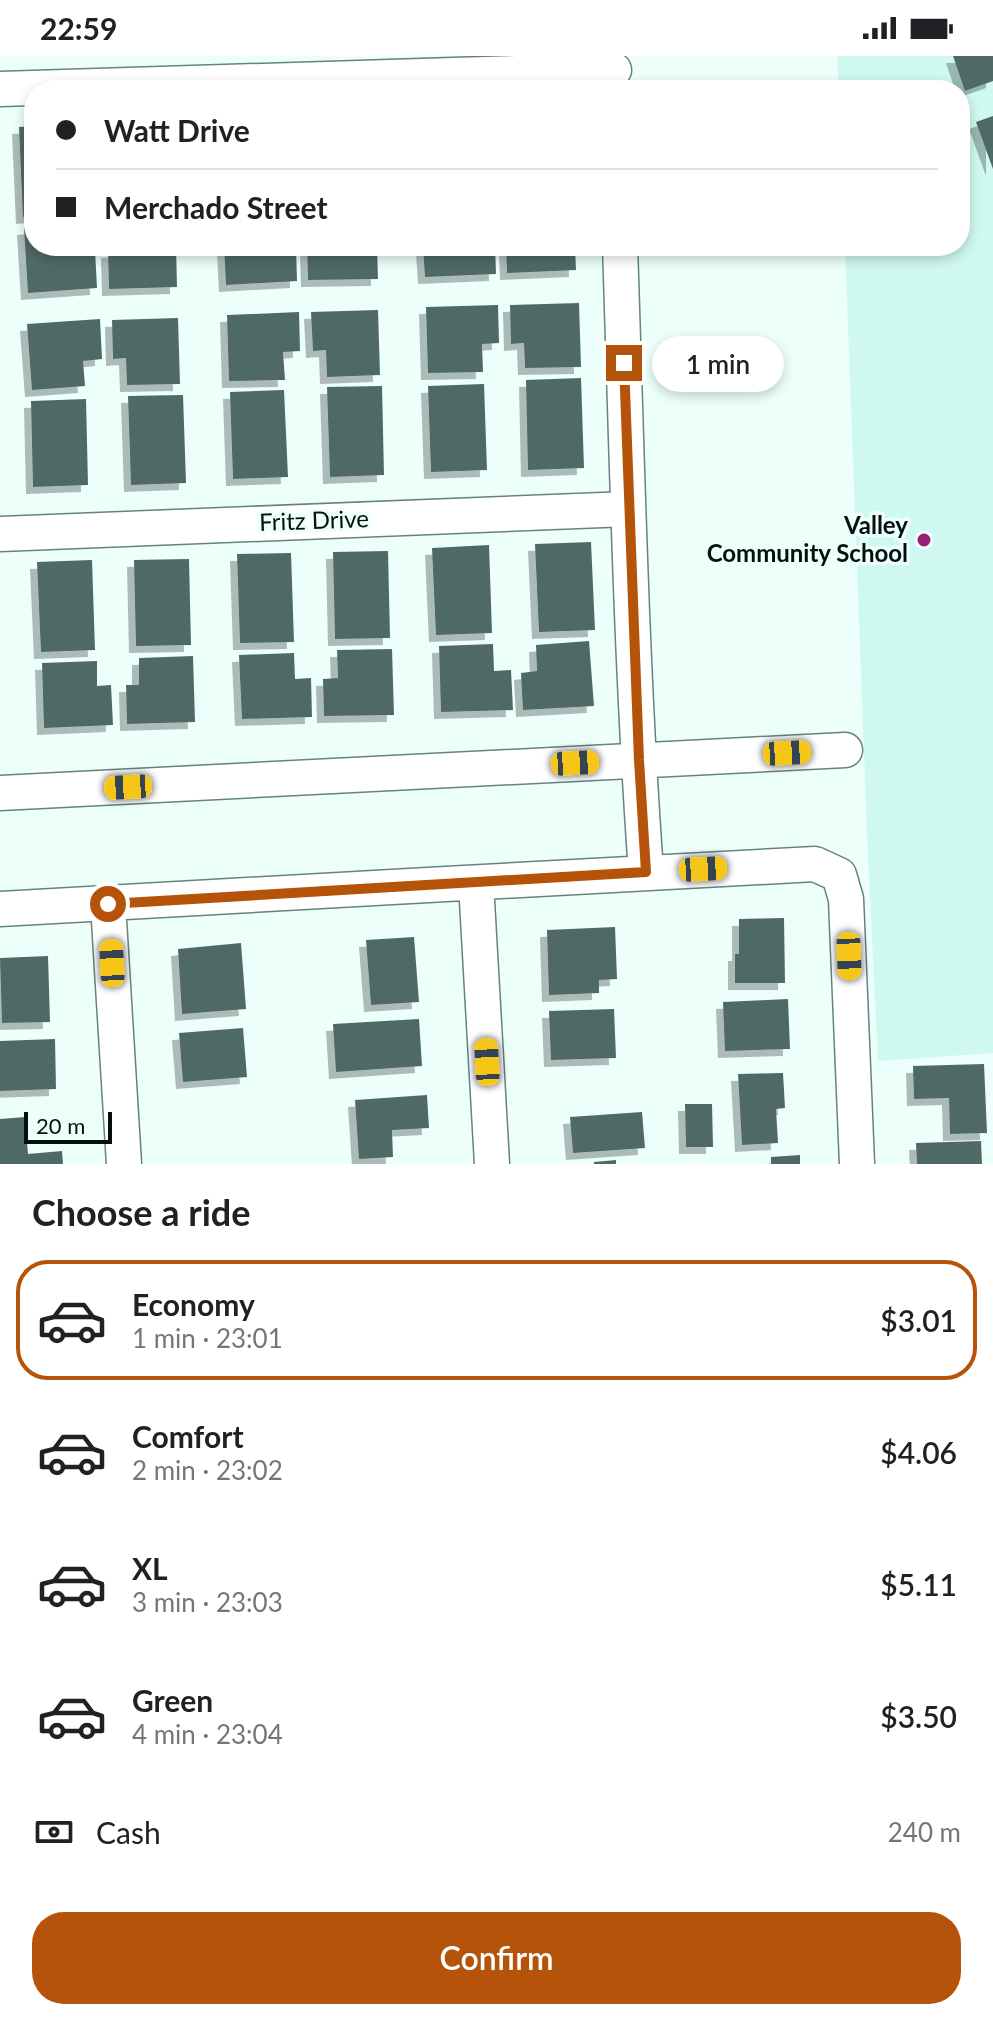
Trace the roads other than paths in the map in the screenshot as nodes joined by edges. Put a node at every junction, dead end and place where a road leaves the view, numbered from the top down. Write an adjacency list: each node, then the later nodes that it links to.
1 (614, 72): 2 (street)
2 (325, 80)
3 (24, 88): 4 (street)
4 (0, 89)
5 (620, 256): 6 (street)
6 (628, 509): 7 (street, Fritz Drive); 9 (street)
7 (0, 534)
8 (845, 750): 9 (street)
9 (639, 760): 10 (street); 11 (street)
10 (0, 793)
11 (646, 872): 12 (street); 17 (street)
12 (476, 883): 13 (street); 16 (street)
13 (108, 904): 14 (street); 15 (street)
14 (0, 909)
15 (124, 1164)
16 (492, 1164)
17 (857, 1164)

